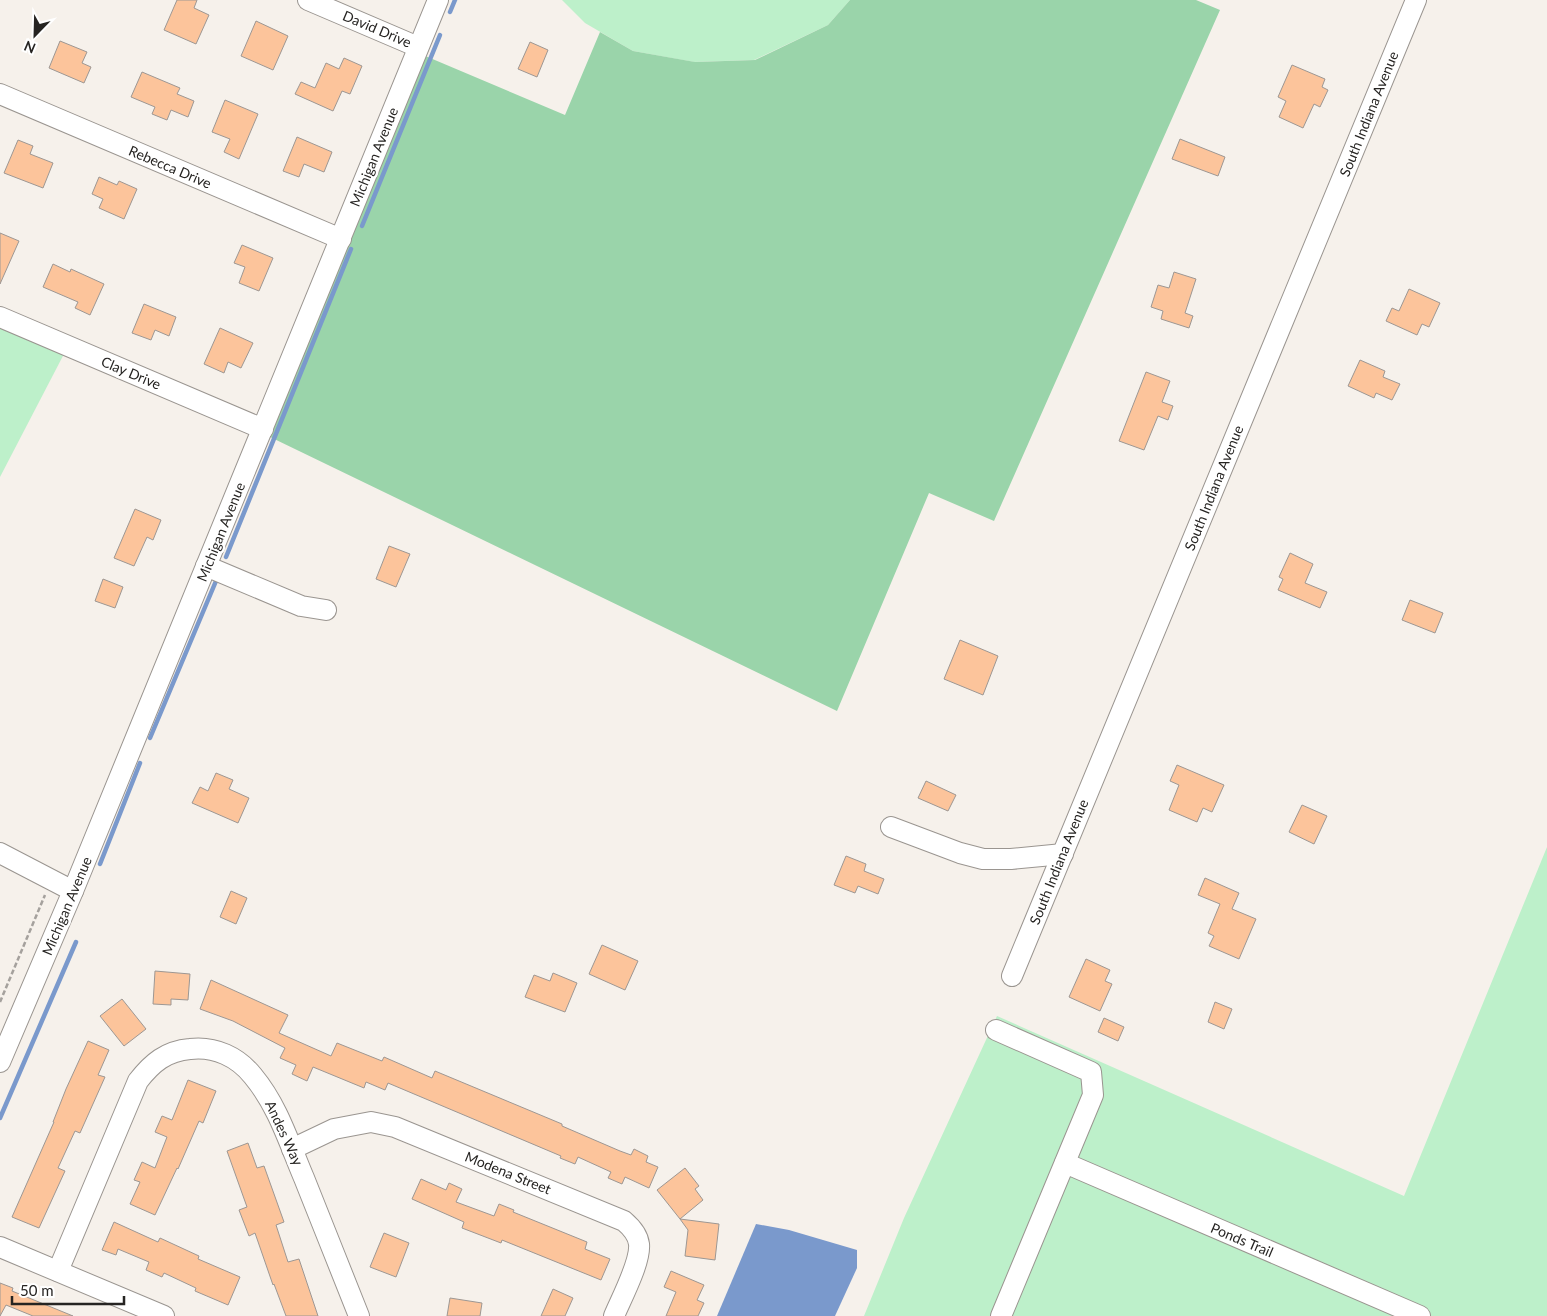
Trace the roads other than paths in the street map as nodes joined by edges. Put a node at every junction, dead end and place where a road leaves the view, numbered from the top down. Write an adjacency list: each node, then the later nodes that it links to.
1 (308, 0): 4 (street, David Drive)
2 (438, 0): 4 (street, Michigan Avenue)
3 (1416, 0): 13 (street, South Indiana Avenue)
4 (418, 46): 6 (street, Michigan Avenue)
5 (0, 94): 6 (street, Rebecca Drive)
6 (341, 239): 8 (street, Michigan Avenue)
7 (0, 317): 8 (street, Clay Drive)
8 (263, 428): 9 (street, Michigan Avenue)
9 (206, 566): 10 (street); 14 (street, Michigan Avenue)
10 (326, 610)
11 (891, 827): 13 (street)
12 (0, 854): 14 (street)
13 (1062, 854): 15 (street, South Indiana Avenue)
14 (74, 891): 17 (street, Michigan Avenue)
15 (1012, 976)
16 (996, 1030): 19 (street)
17 (0, 1062)
18 (292, 1149): 21 (street, Andes Way); 23 (street, Andes Way); 24 (street, Modena Street)
19 (1065, 1163): 25 (street); 26 (street, Ponds Trail)
20 (0, 1247): 21 (street)
21 (58, 1271): 22 (street)
22 (164, 1316)
23 (359, 1316)
24 (614, 1316)
25 (1000, 1316)
26 (1420, 1316)

